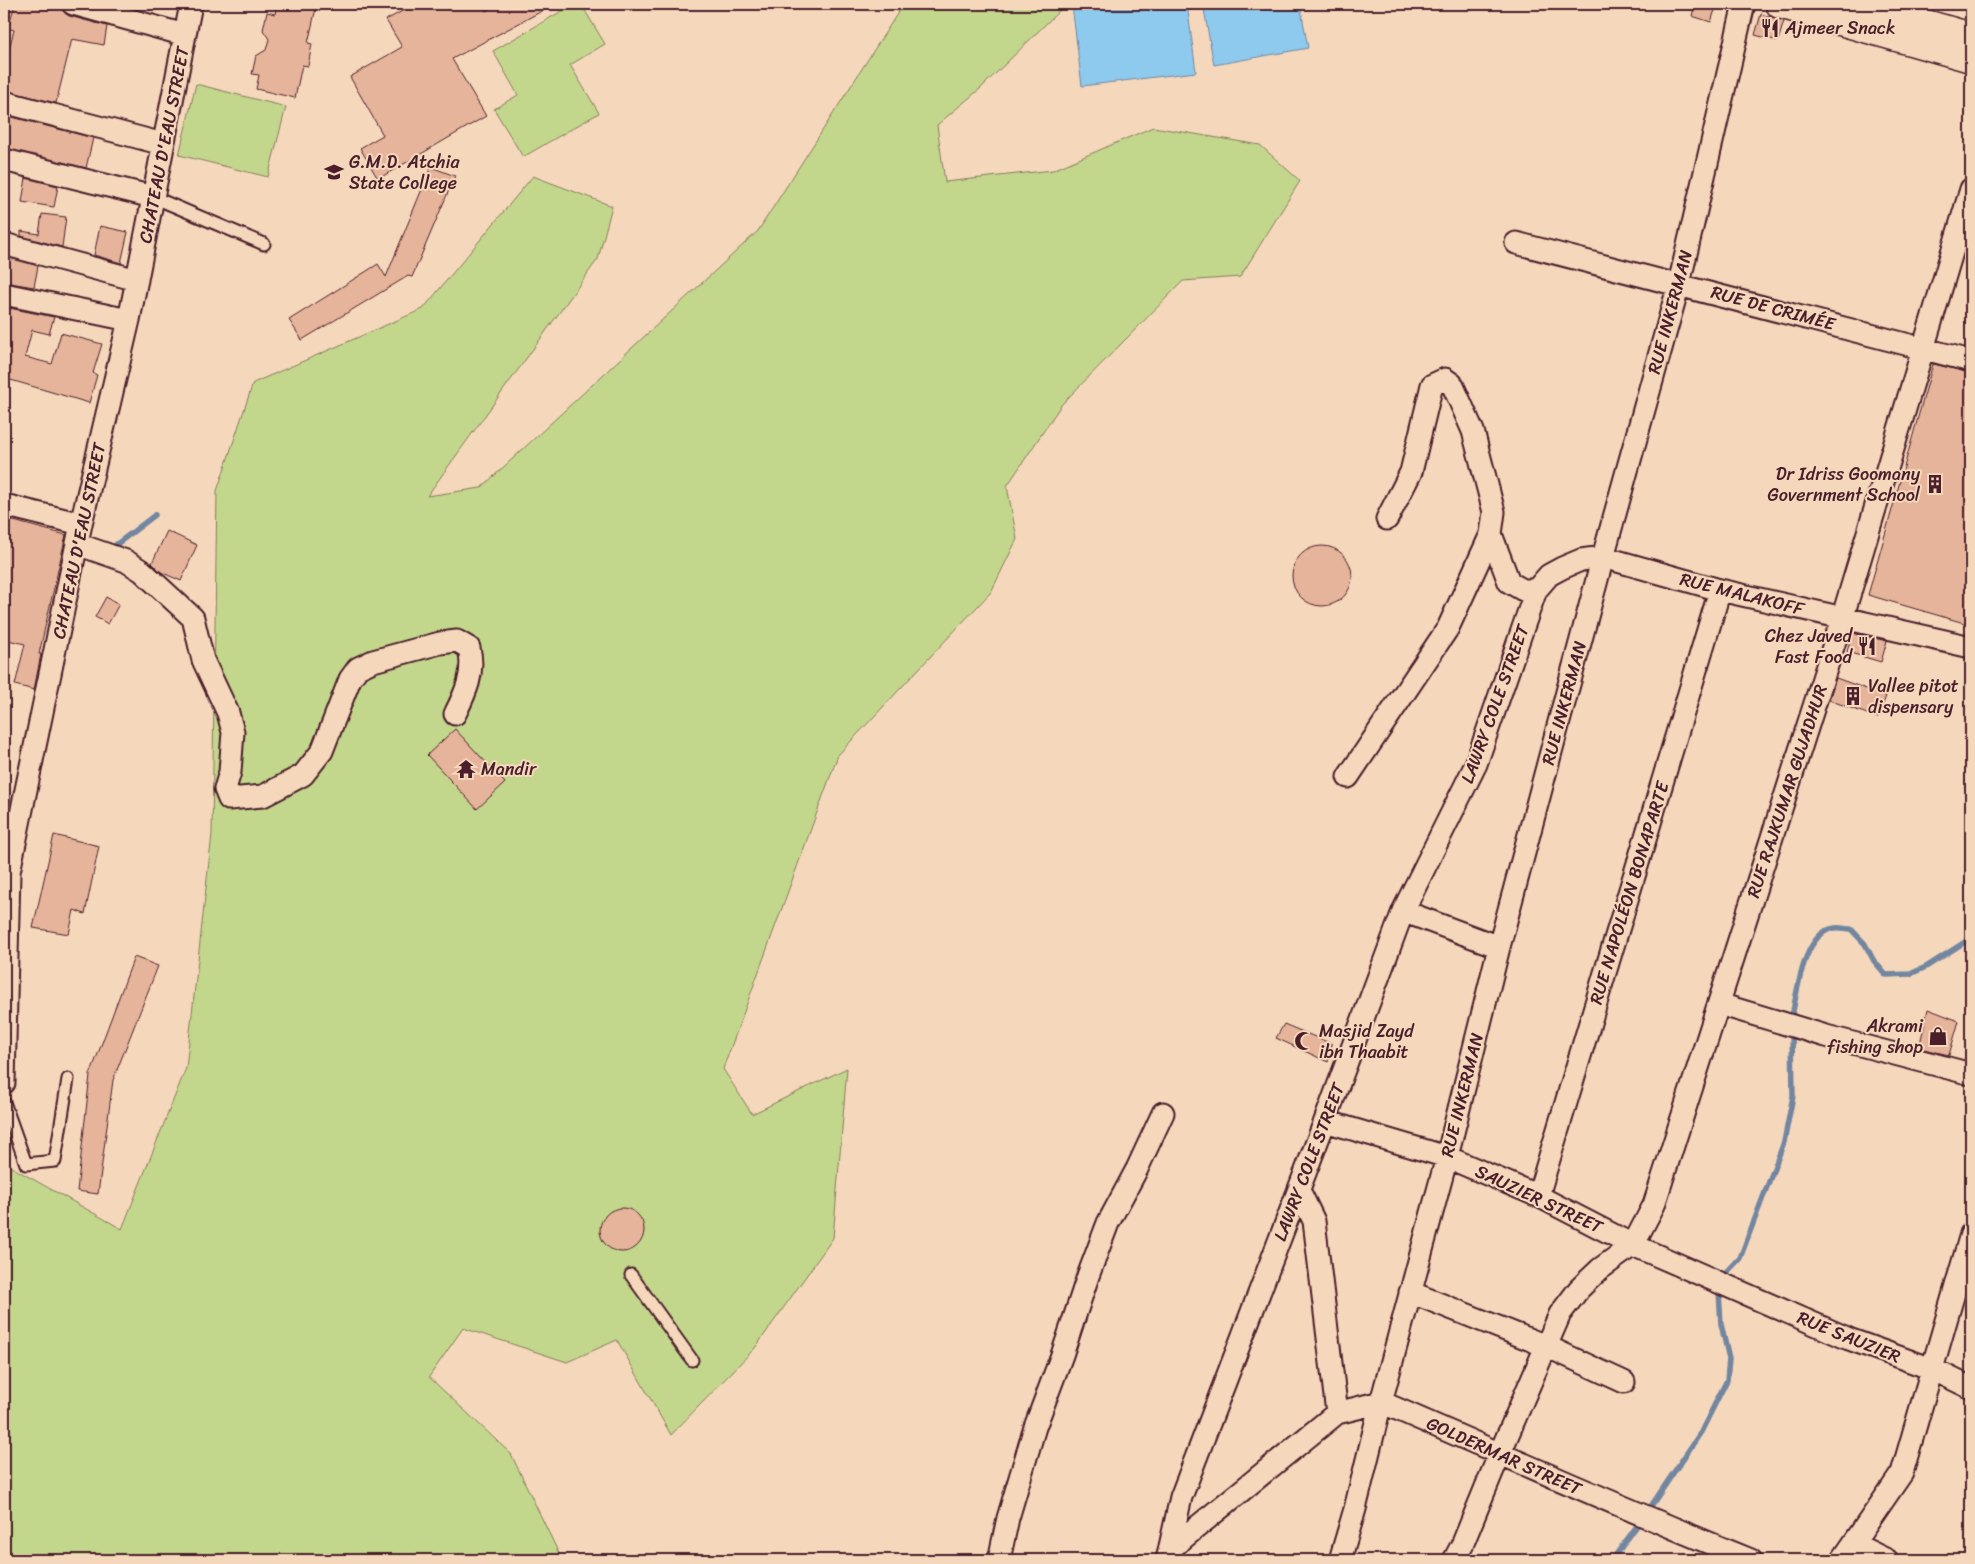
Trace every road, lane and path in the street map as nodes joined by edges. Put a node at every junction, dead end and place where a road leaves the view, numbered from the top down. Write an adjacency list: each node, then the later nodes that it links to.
1 (72, 4): 6 (street)
2 (192, 4): 6 (street, CHATEAU D'EAU STREET)
3 (1744, 4): 18 (street, RUE INKERMAN)
4 (1780, 4): 8 (main road)
5 (1856, 4): 7 (main road)
6 (185, 35): 10 (street, CHATEAU D'EAU STREET)
7 (1971, 37)
8 (1971, 58)
9 (4, 102): 10 (street)
10 (164, 144): 13 (street, CHATEAU D'EAU STREET)
11 (4, 160): 13 (street)
12 (1971, 189): 21 (street, RUE RAJKUMAR GUJADHUR)
13 (153, 197): 16 (lane); 17 (street, CHATEAU D'EAU STREET)
14 (1516, 243): 18 (street, RUE DE CRIMÉE)
15 (4, 244): 17 (street)
16 (264, 244)
17 (137, 280): 20 (street, CHATEAU D'EAU STREET)
18 (1679, 284): 21 (street, RUE DE CRIMÉE); 27 (street, RUE INKERMAN)
19 (4, 294): 20 (street)
20 (130, 320): 25 (street, CHATEAU D'EAU STREET)
21 (1924, 348): 22 (street, RUE DE CRIMÉE); 30 (street, RUE RAJKUMAR GUJADHUR)
22 (1971, 360)
23 (4, 505): 25 (street)
24 (1387, 519): 26 (street)
25 (79, 534): 32 (street); 39 (street, CHATEAU D'EAU STREET)
26 (1491, 534): 28 (street); 33 (street)
27 (1603, 557): 28 (street, LAWRY COLE STREET); 29 (street, RUE MALAKOFF); 35 (street, RUE INKERMAN)
28 (1536, 590): 34 (street, LAWRY COLE STREET)
29 (1720, 590): 30 (street, RUE MALAKOFF); 45 (street, RUE NAPOLÉON BONAPARTE)
30 (1842, 619): 31 (street, RUE MALAKOFF); 36 (street, RUE RAJKUMAR GUJADHUR)
31 (1971, 647)
32 (455, 714)
33 (1348, 777)
34 (1403, 911): 35 (street); 42 (street, LAWRY COLE STREET)
35 (1499, 947): 43 (street, RUE INKERMAN)
36 (1719, 1004): 37 (street); 47 (street, RUE RAJKUMAR GUJADHUR)
37 (1971, 1074)
38 (68, 1079): 40 (lane)
39 (4, 1083)
40 (4, 1102)
41 (1163, 1113): 61 (street)
42 (1326, 1121): 43 (street, SAUZIER STREET); 44 (street, LAWRY COLE STREET)
43 (1446, 1157): 45 (street, SAUZIER STREET); 50 (street, RUE INKERMAN)
44 (1299, 1190): 57 (street); 60 (street, LAWRY COLE STREET)
45 (1538, 1196): 47 (street, SAUZIER STREET)
46 (1971, 1234): 53 (street)
47 (1633, 1245): 49 (street, SAUZIER STREET); 51 (street)
48 (631, 1275): 52 (lane)
49 (1722, 1283): 53 (street, RUE SAUZIER)
50 (1410, 1292): 51 (street); 56 (street, RUE INKERMAN)
51 (1546, 1346): 54 (street); 58 (street)
52 (692, 1360)
53 (1932, 1369): 55 (street, RUE SAUZIER); 59 (street)
54 (1624, 1382)
55 (1971, 1388)
56 (1381, 1402): 57 (street); 58 (street, GOLDERMAR STREET); 62 (street, RUE INKERMAN)
57 (1337, 1413): 60 (street)
58 (1500, 1453): 63 (street); 64 (street, GOLDERMAR STREET)
59 (1848, 1552): 65 (street)
60 (1168, 1555)
61 (999, 1560)
62 (1340, 1560)
63 (1454, 1560)
64 (1751, 1560)
65 (1887, 1560)

